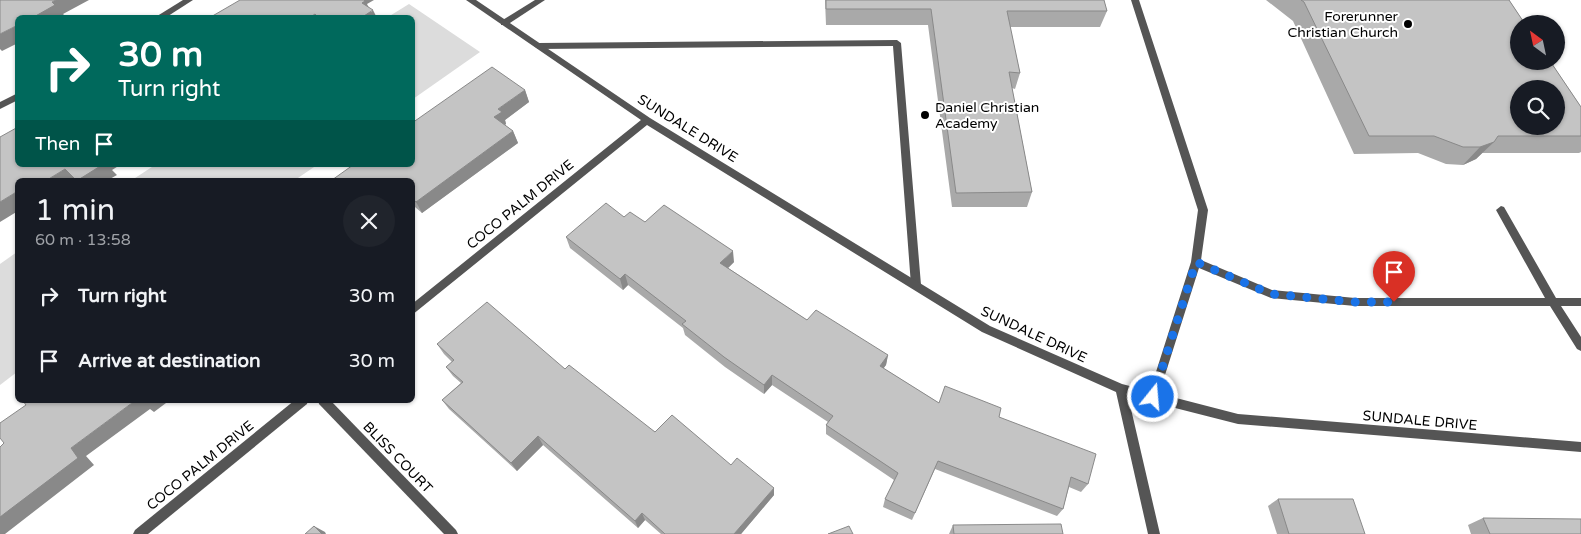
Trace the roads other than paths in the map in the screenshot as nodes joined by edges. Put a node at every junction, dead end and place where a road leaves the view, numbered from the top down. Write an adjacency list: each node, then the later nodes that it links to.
1 (189, 0): 5 (street)
2 (470, 0): 6 (street, SUNDALE DRIVE)
3 (541, 0): 6 (street)
4 (1135, 0): 12 (street)
5 (163, 15)
6 (504, 23): 7 (street, SUNDALE DRIVE)
7 (538, 46): 10 (street, SUNDALE DRIVE); 13 (street)
8 (15, 98): 9 (street)
9 (0, 106)
10 (647, 120): 13 (street, SUNDALE DRIVE); 16 (street, COCO PALM DRIVE)
11 (1501, 210): 14 (street)
12 (1196, 262): 14 (street); 19 (street)
13 (916, 285): 18 (street, SUNDALE DRIVE)
14 (1553, 302): 15 (street); 17 (street)
15 (1581, 302)
16 (415, 309)
17 (1581, 346)
18 (1121, 389): 19 (street, SUNDALE DRIVE); 25 (street)
19 (1153, 397): 22 (street, SUNDALE DRIVE)
20 (299, 403): 23 (street, COCO PALM DRIVE)
21 (325, 403): 24 (street, BLISS COURT)
22 (1581, 447)
23 (139, 534)
24 (452, 534)
25 (1154, 534)

